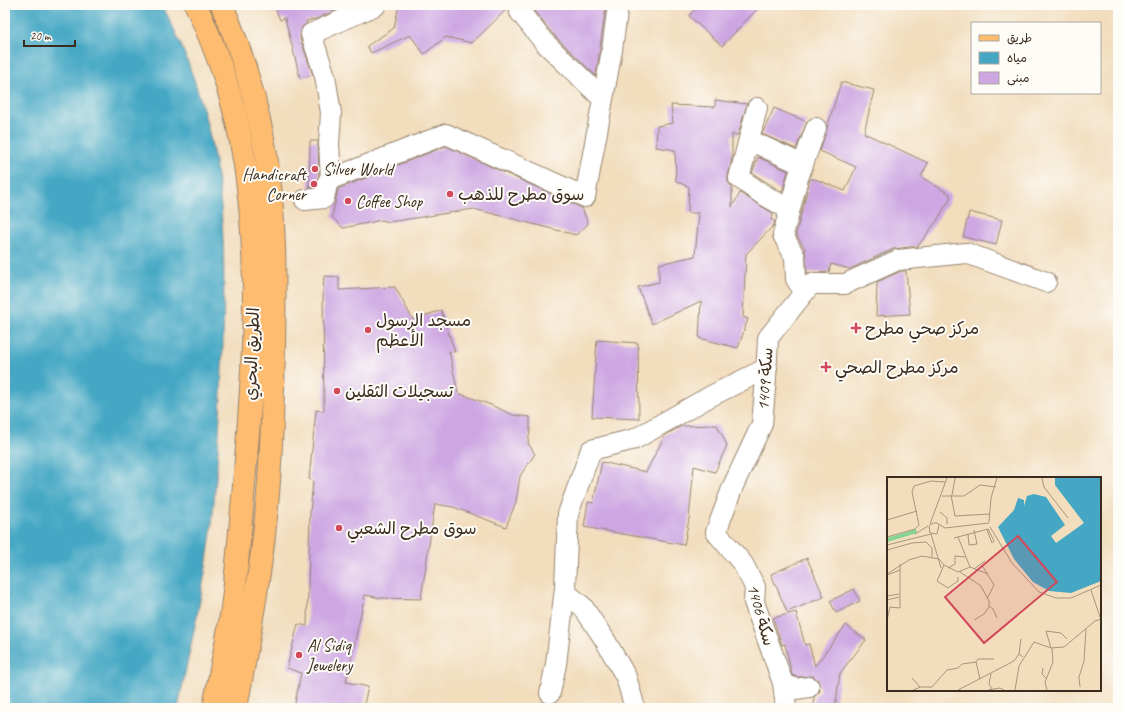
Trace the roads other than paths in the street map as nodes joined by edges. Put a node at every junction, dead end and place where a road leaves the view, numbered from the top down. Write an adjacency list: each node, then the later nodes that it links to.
1 (196, 5): 23 (main road, الطريق البحري)
2 (222, 5): 24 (main road, الطريق البحري)
3 (376, 5): 6 (street)
4 (524, 5): 7 (street)
5 (618, 5): 7 (street)
6 (345, 12): 12 (street)
7 (603, 100): 12 (street)
8 (757, 108): 10 (street)
9 (816, 128): 11 (street)
10 (749, 140): 11 (street); 14 (street)
11 (803, 165): 14 (street)
12 (331, 179): 13 (street)
13 (305, 200)
14 (789, 209): 16 (street)
15 (1046, 282): 16 (street, 1409 سكة)
16 (804, 292): 17 (street, 1409 سكة)
17 (767, 368): 18 (street, 1409 سكة); 19 (street)
18 (716, 532): 20 (street, 1406 سكة)
19 (565, 592): 22 (street); 25 (street)
20 (783, 683): 21 (street); 26 (street, 1406 سكة)
21 (809, 687)
22 (550, 693)
23 (214, 708)
24 (236, 708)
25 (635, 708)
26 (786, 708)

